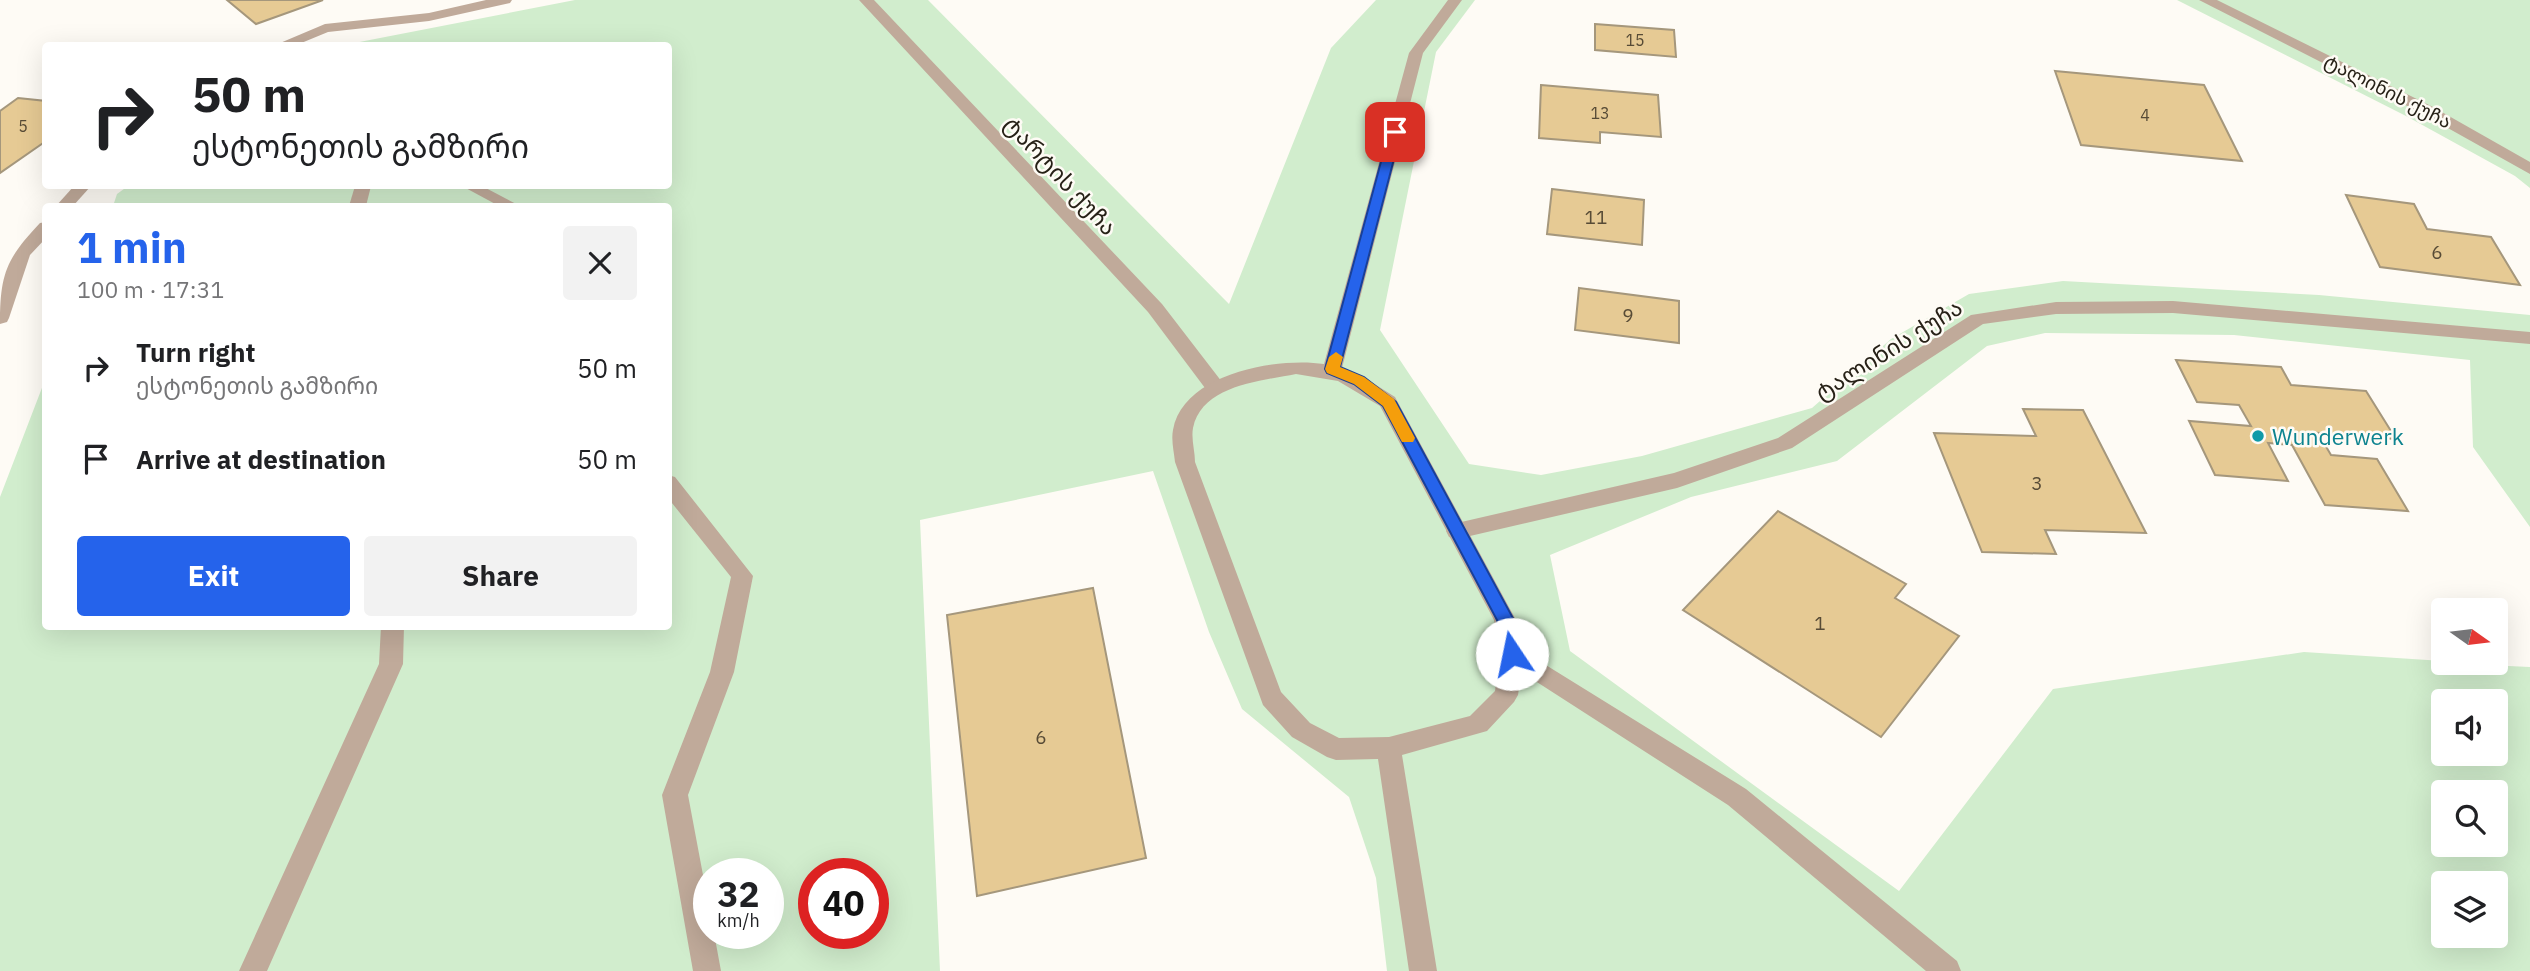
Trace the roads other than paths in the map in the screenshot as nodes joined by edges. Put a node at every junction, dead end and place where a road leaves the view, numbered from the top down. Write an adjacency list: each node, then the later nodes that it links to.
1 (505, 0): 5 (street)
2 (866, 0): 15 (street, ტარტის ქუჩა)
3 (1455, 0): 14 (street)
4 (2206, 0): 6 (street, ტალინის ქუჩა)
5 (290, 42)
6 (2530, 169)
7 (80, 189): 9 (street)
8 (476, 189): 10 (street)
9 (67, 203)
10 (504, 203)
11 (42, 231): 12 (street)
12 (0, 318)
13 (2530, 338): 17 (street, ტალინის ქუჩა)
14 (1332, 369): 15 (street); 17 (street)
15 (1215, 387): 20 (street)
16 (672, 487): 22 (street)
17 (1457, 531): 19 (street)
18 (393, 630): 21 (street)
19 (1512, 654): 20 (street); 24 (street)
20 (1389, 748): 23 (street)
21 (253, 971)
22 (707, 971)
23 (1423, 971)
24 (1947, 971)

